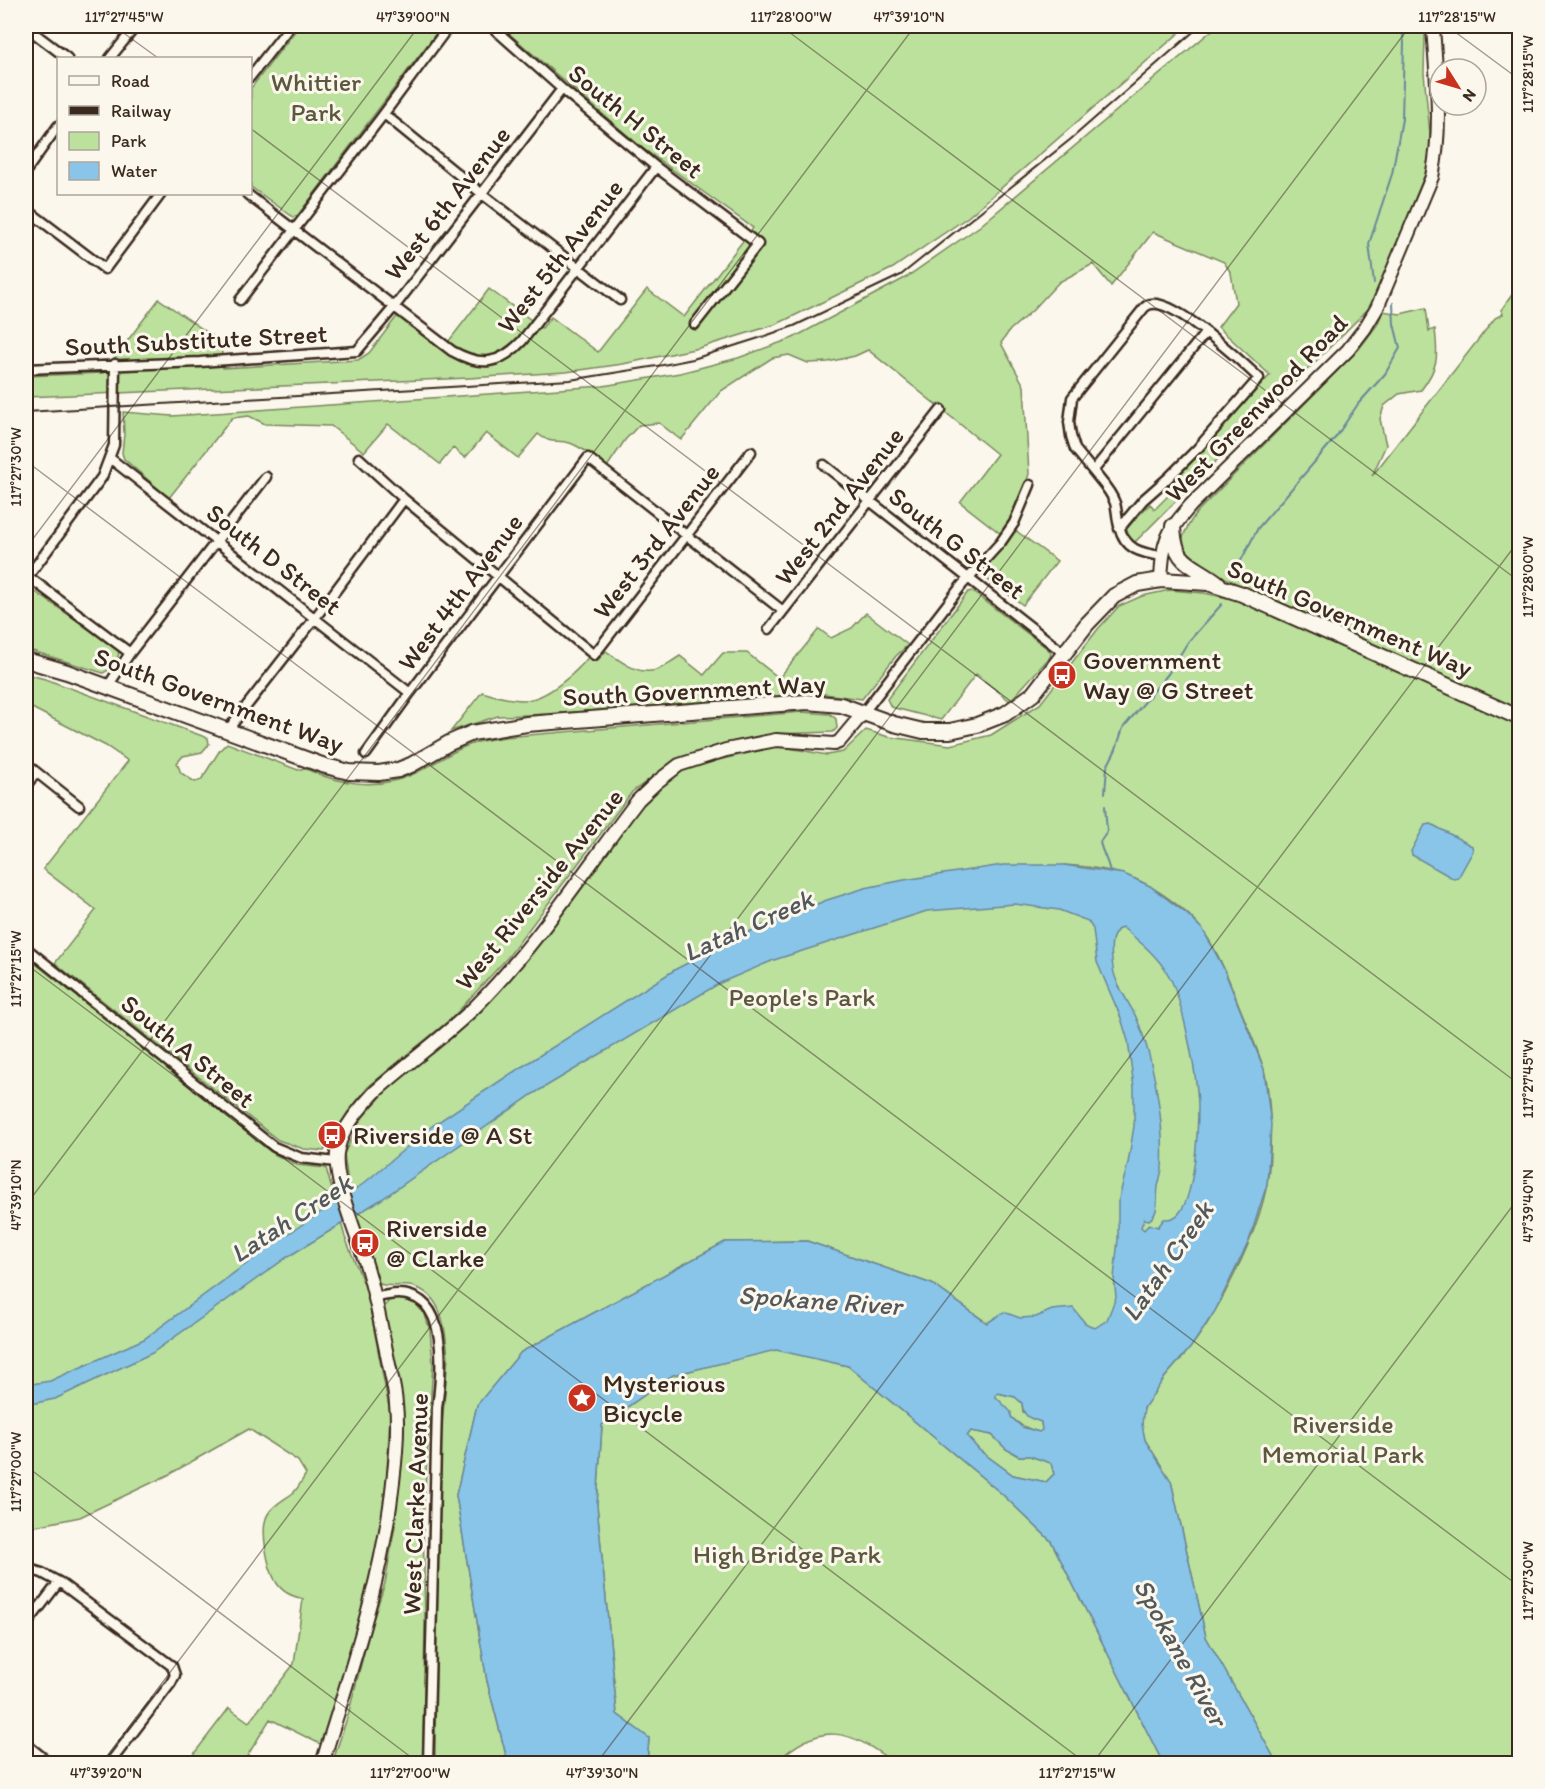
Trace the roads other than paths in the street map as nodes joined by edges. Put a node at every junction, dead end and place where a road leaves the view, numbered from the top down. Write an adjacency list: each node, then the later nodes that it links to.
1 (136, 26): 8 (street)
2 (290, 26): 9 (street)
3 (448, 26): 11 (street)
4 (491, 26): 10 (street, South H Street)
5 (1433, 26): 39 (main road, West Greenwood Road)
6 (26, 27): 7 (street)
7 (67, 57)
8 (111, 57)
9 (252, 74)
10 (562, 89): 13 (street, South H Street); 15 (street, West 6th Avenue)
11 (384, 114): 15 (street); 19 (street)
12 (57, 127): 14 (street)
13 (656, 166): 20 (street, West 5th Avenue); 24 (street, South H Street)
14 (26, 171)
15 (482, 193): 20 (street); 23 (street, West 6th Avenue)
16 (160, 195): 18 (street)
17 (248, 195): 19 (street)
18 (26, 209)
19 (294, 229): 21 (street); 23 (street)
20 (578, 266): 22 (street); 23 (street, West 5th Avenue)
21 (240, 300)
22 (620, 300)
23 (395, 306): 26 (street, West 6th Avenue)
24 (695, 324)
25 (1206, 332): 34 (street); 34 (street); 40 (street)
26 (366, 343): 27 (street, South Substitute Street)
27 (115, 364): 28 (street, South Substitute Street); 32 (street)
28 (26, 369)
29 (941, 410): 38 (street, West 2nd Avenue)
30 (751, 452): 41 (street, West 3rd Avenue)
31 (359, 458): 37 (street)
32 (111, 459): 42 (street, South D Street); 44 (street)
33 (824, 465): 38 (street, South G Street)
34 (1093, 471): 40 (street)
35 (266, 477): 42 (street)
36 (1030, 485): 46 (street)
37 (404, 499): 45 (street); 50 (street)
38 (871, 502): 46 (street, South G Street); 49 (street, West 2nd Avenue)
39 (1173, 526): 43 (main road, West Greenwood Road); 48 (main road)
40 (1119, 529): 43 (street)
41 (687, 535): 45 (street, West 4th Avenue); 45 (street, West 3rd Avenue); 49 (street)
42 (217, 541): 50 (street, South D Street); 52 (street)
43 (1162, 556): 47 (main road, West Greenwood Road)
44 (26, 577): 52 (street)
45 (498, 577): 56 (street, West 4th Avenue)
46 (969, 578): 53 (street, South G Street); 57 (street)
47 (1161, 580): 48 (main road, South Government Way); 53 (main road, South Government Way)
48 (1224, 588): 58 (main road, South Government Way)
49 (783, 612): 51 (street, West 2nd Avenue)
50 (315, 618): 56 (street, South D Street); 59 (street)
51 (769, 629)
52 (130, 653): 55 (street)
53 (1065, 654): 57 (main road, South Government Way)
54 (26, 660): 55 (main road, South Government Way)
55 (108, 686): 59 (main road, South Government Way)
56 (410, 693): 60 (street, West 4th Avenue)
57 (864, 712): 59 (main road, South Government Way); 66 (main road, West Riverside Avenue)
58 (1520, 718)
59 (227, 730)
60 (366, 754)
61 (26, 764): 62 (street)
62 (36, 772): 63 (street); 64 (street)
63 (26, 786)
64 (79, 806)
65 (26, 948): 66 (street, South A Street)
66 (336, 1162): 67 (main road, West Riverside Avenue)
67 (374, 1298): 74 (main road, West Riverside Avenue); 75 (street, West Clarke Avenue)
68 (26, 1568): 69 (street)
69 (59, 1582): 70 (street); 73 (street)
70 (26, 1625)
71 (26, 1744): 72 (street)
72 (51, 1764)
73 (109, 1764)
74 (322, 1764)
75 (428, 1764)

